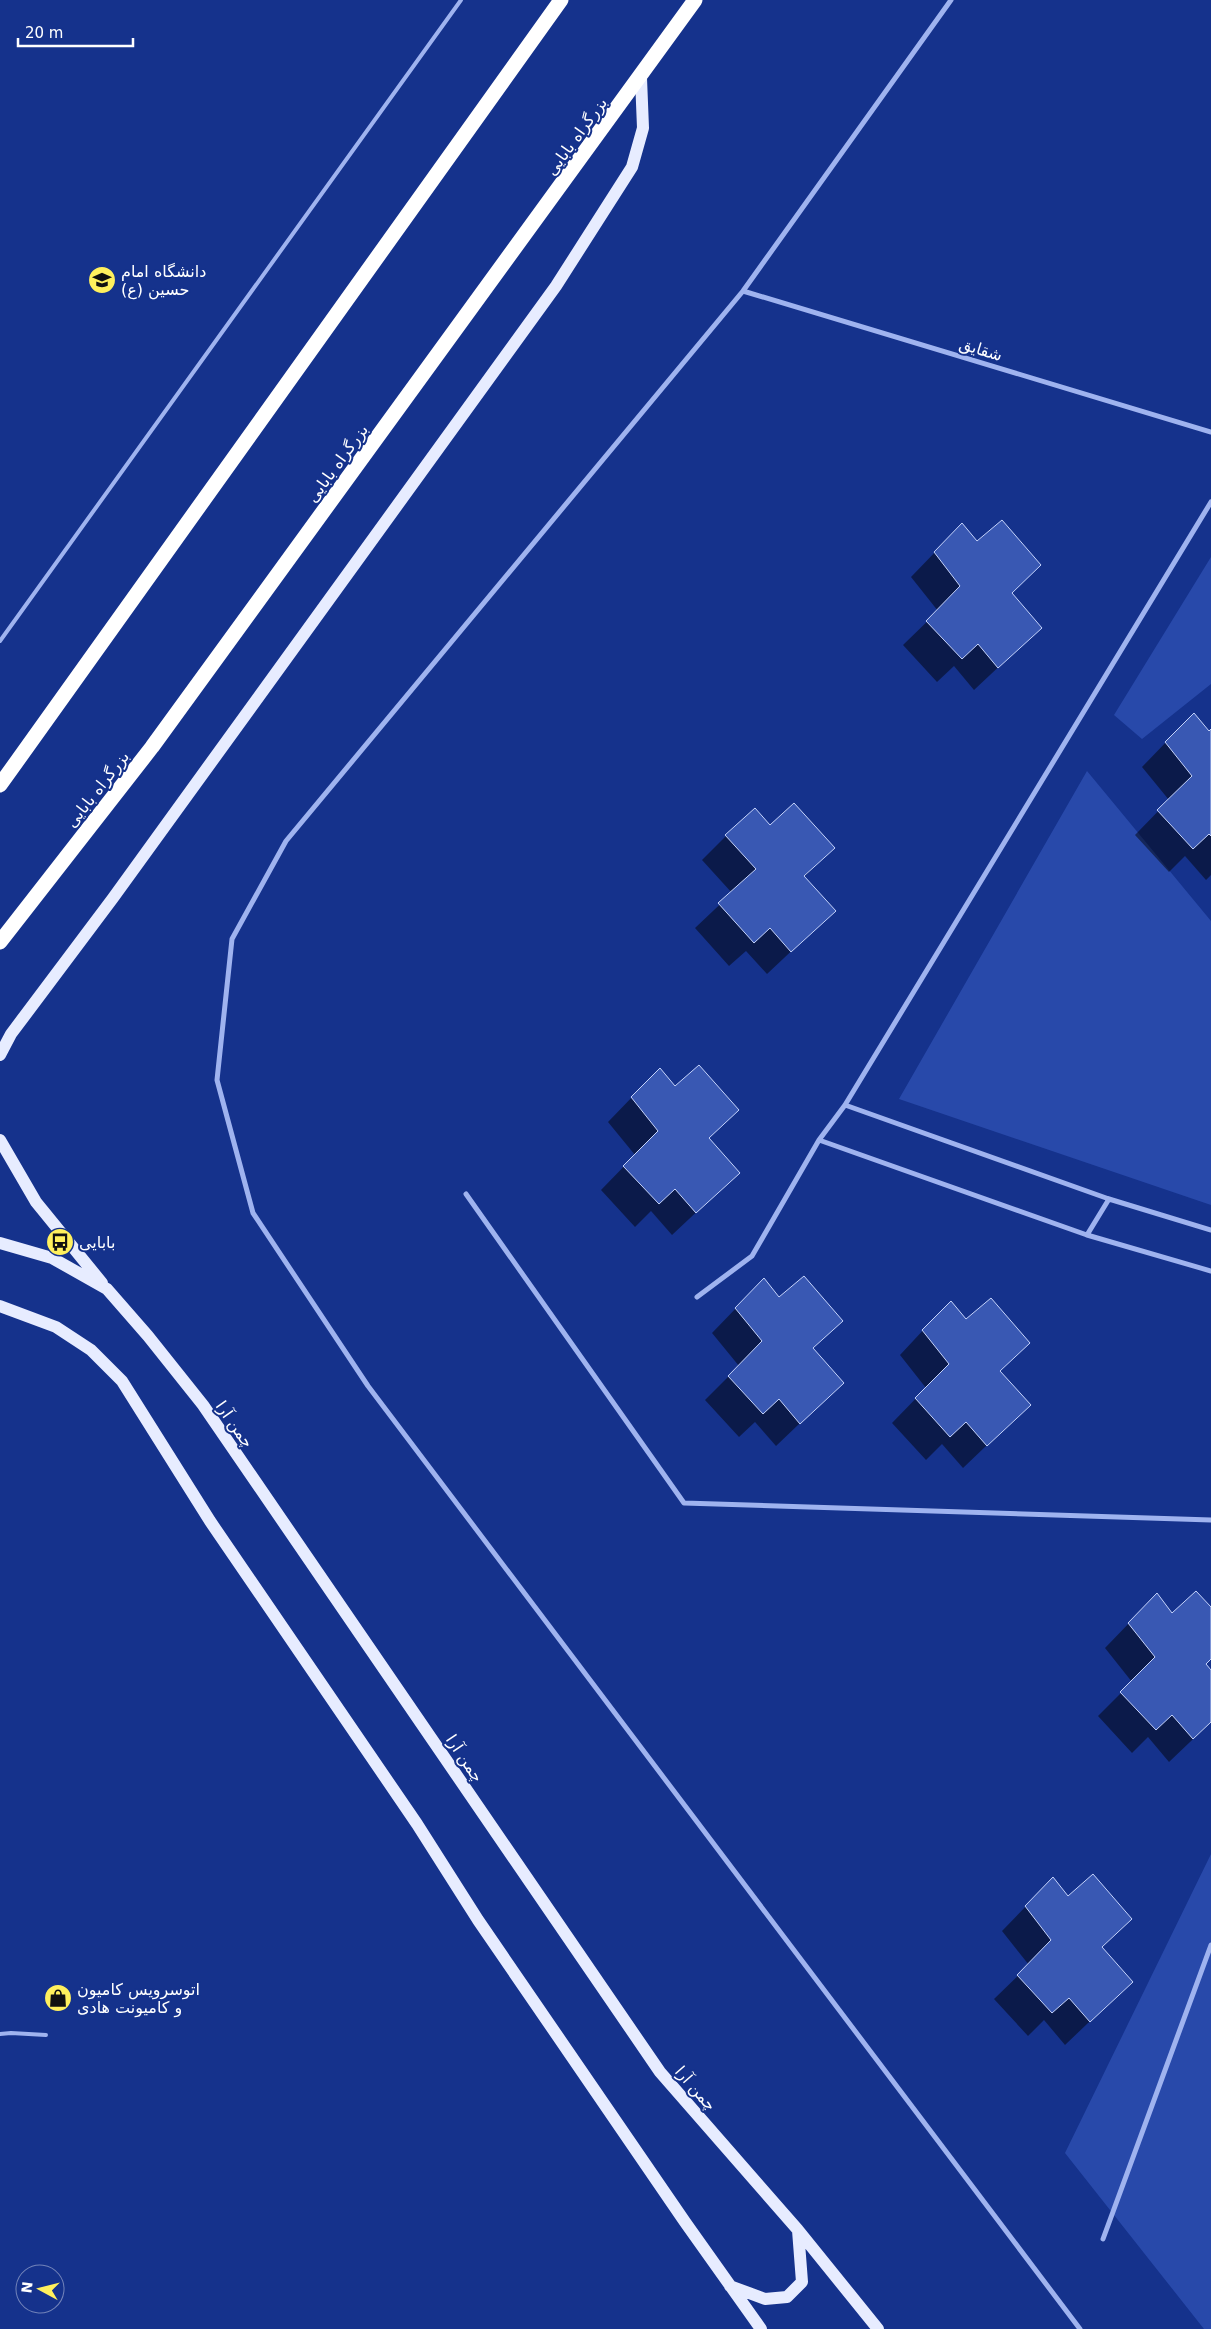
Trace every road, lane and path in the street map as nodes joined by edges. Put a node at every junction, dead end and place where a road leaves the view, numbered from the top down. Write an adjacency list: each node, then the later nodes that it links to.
1 (461, 0): 9 (lane)
2 (561, 0): 10 (highway)
3 (696, 0): 5 (highway, بزرگراه بابایی)
4 (951, 0): 6 (street)
5 (641, 78): 11 (highway, بزرگراه بابایی); 12 (main road)
6 (743, 291): 7 (street, شقایق); 34 (street)
7 (1211, 432)
8 (1211, 502): 13 (street)
9 (0, 641)
10 (0, 785)
11 (0, 942)
12 (0, 1056)
13 (844, 1104): 15 (street); 17 (street)
14 (0, 1140): 22 (main road)
15 (819, 1140): 19 (street); 23 (street)
16 (466, 1194): 25 (street)
17 (1110, 1200): 18 (street); 19 (street)
18 (1211, 1230)
19 (1087, 1235): 21 (street)
20 (0, 1243): 22 (main road, چمن آرا)
21 (1211, 1271)
22 (107, 1289): 29 (main road, چمن آرا)
23 (697, 1297)
24 (0, 1306): 31 (main road)
25 (1211, 1520)
26 (1211, 1945): 30 (street)
27 (0, 2034): 28 (lane)
28 (46, 2035)
29 (798, 2230): 31 (main road); 33 (main road, چمن آرا)
30 (1103, 2239)
31 (730, 2286): 32 (main road)
32 (761, 2329)
33 (878, 2329)
34 (1080, 2329)

